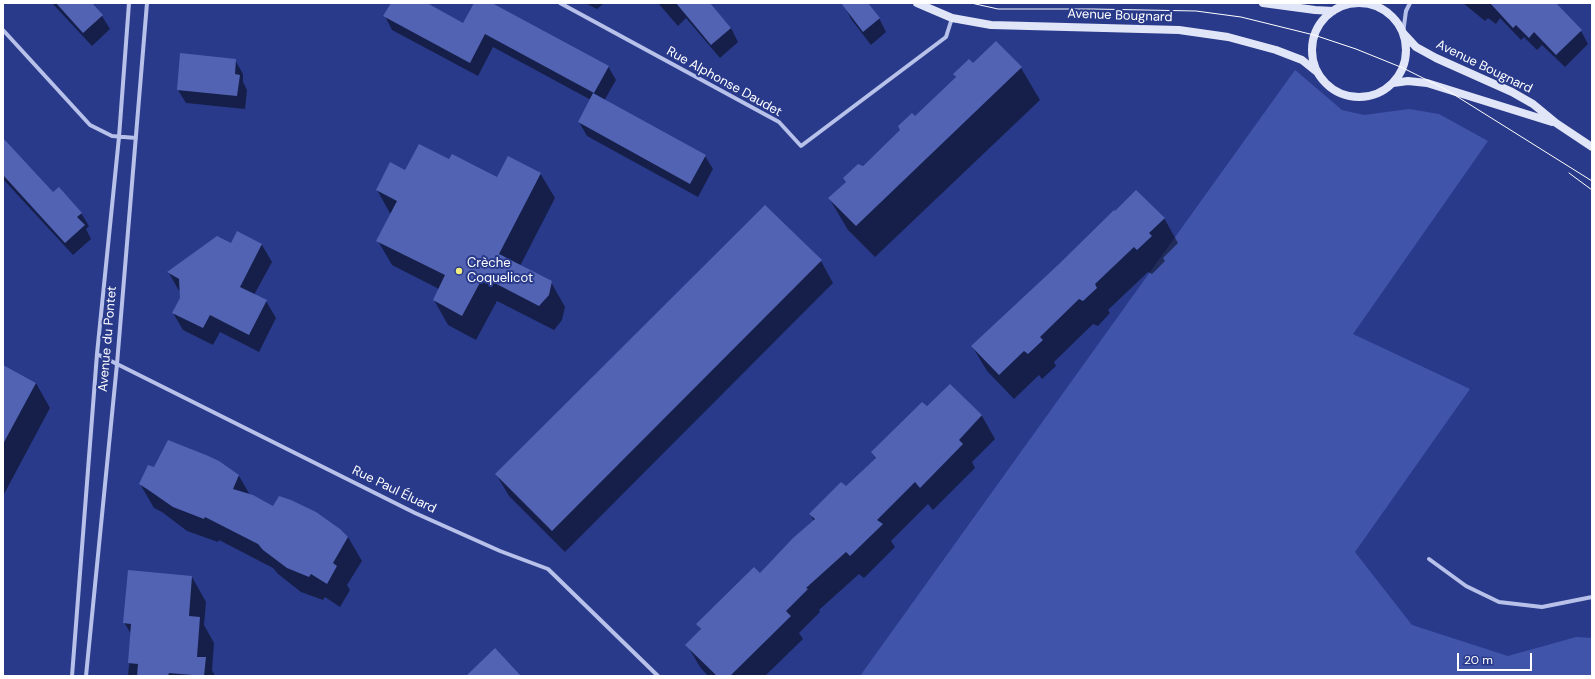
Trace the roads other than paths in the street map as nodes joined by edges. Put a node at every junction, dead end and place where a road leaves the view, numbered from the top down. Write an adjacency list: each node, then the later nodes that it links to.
1 (129, 3): 15 (street, Avenue du Pontet)
2 (147, 3): 16 (street, Avenue du Pontet)
3 (560, 3): 9 (street, Rue Alphonse Daudet)
4 (917, 3): 9 (main road, Avenue Bougnard)
5 (1263, 3): 8 (main road, Avenue Bougnard)
6 (1354, 3): 8 (main road, Avenue Bougnard); 11 (main road, Avenue Bougnard)
7 (1410, 3): 11 (street)
8 (1333, 11): 12 (main road, Avenue Bougnard)
9 (952, 18): 12 (main road, Avenue Bougnard)
10 (3, 30): 15 (street)
11 (1403, 33): 13 (main road, Avenue Bougnard); 14 (main road, Avenue Bougnard)
12 (1318, 72): 13 (main road, Avenue Bougnard)
13 (1393, 83): 14 (main road, Avenue Bougnard)
14 (1556, 123): 17 (main road, Avenue Bougnard)
15 (119, 136): 16 (street); 18 (street, Avenue du Pontet)
16 (136, 138): 19 (street, Avenue du Pontet)
17 (1592, 147)
18 (97, 354): 19 (street, Rue Paul Éluard); 22 (street, Avenue du Pontet)
19 (117, 364): 23 (street, Avenue du Pontet); 24 (street, Rue Paul Éluard)
20 (1429, 560): 21 (street)
21 (1592, 598)
22 (72, 676)
23 (86, 676)
24 (658, 676)

